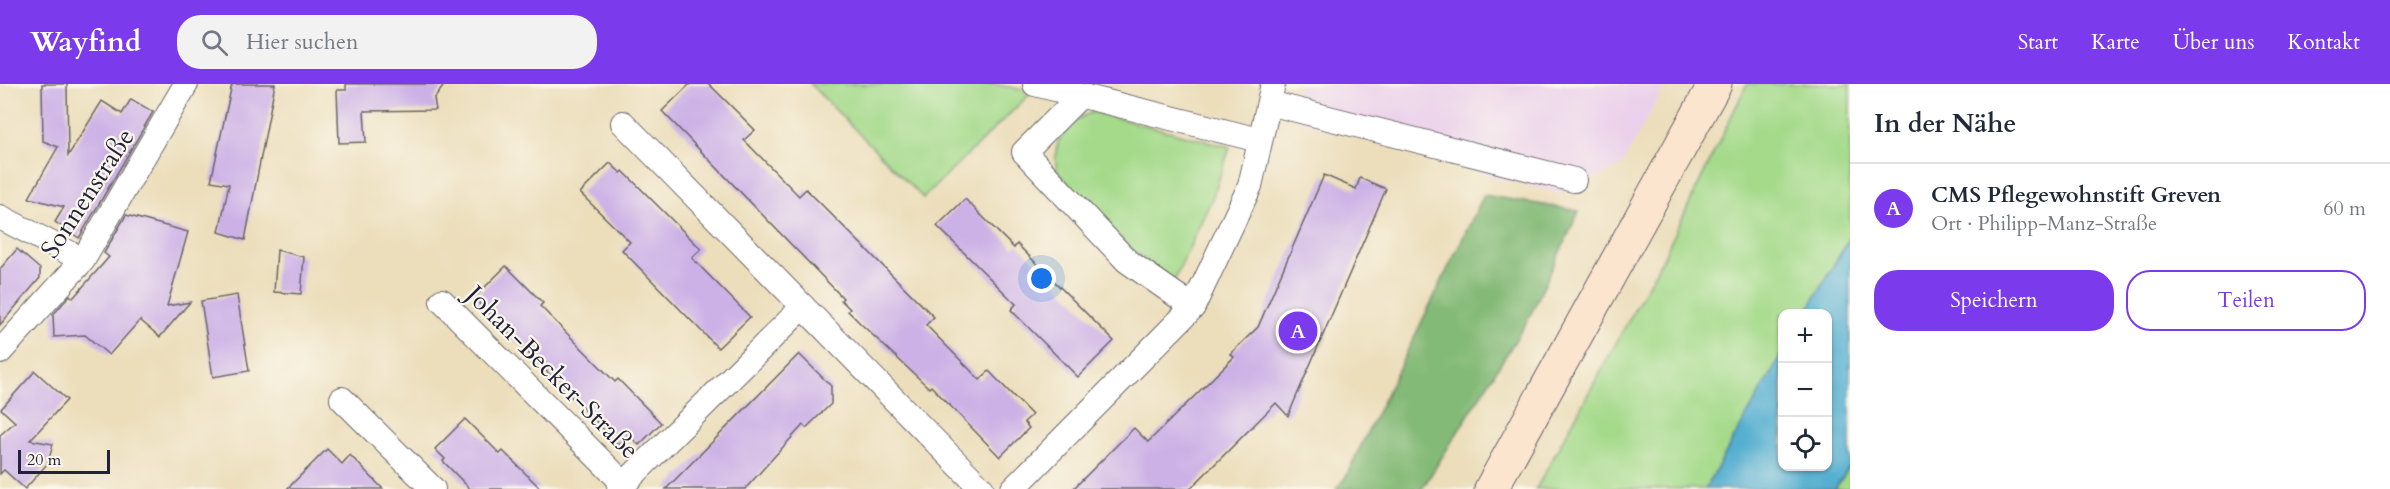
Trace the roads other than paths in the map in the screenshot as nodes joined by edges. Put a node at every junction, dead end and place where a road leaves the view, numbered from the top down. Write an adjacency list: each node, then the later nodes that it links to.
1 (186, 84): 10 (street, Sonnenstraße)
2 (1035, 84): 5 (street)
3 (1715, 84): 20 (main road)
4 (1271, 93): 7 (street); 8 (street)
5 (1080, 96): 7 (street); 13 (street)
6 (623, 123): 12 (street)
7 (1259, 140): 13 (street)
8 (1574, 180)
9 (0, 217): 10 (street)
10 (83, 260): 14 (street, Sonnenstraße)
11 (442, 301): 16 (street, Johan-Becker-Straße)
12 (803, 307): 16 (street, Johan-Becker-Straße); 18 (street)
13 (1193, 307): 19 (street)
14 (0, 352)
15 (342, 399): 17 (street)
16 (622, 486)
17 (433, 489)
18 (982, 489)
19 (1013, 489)
20 (1491, 489)

